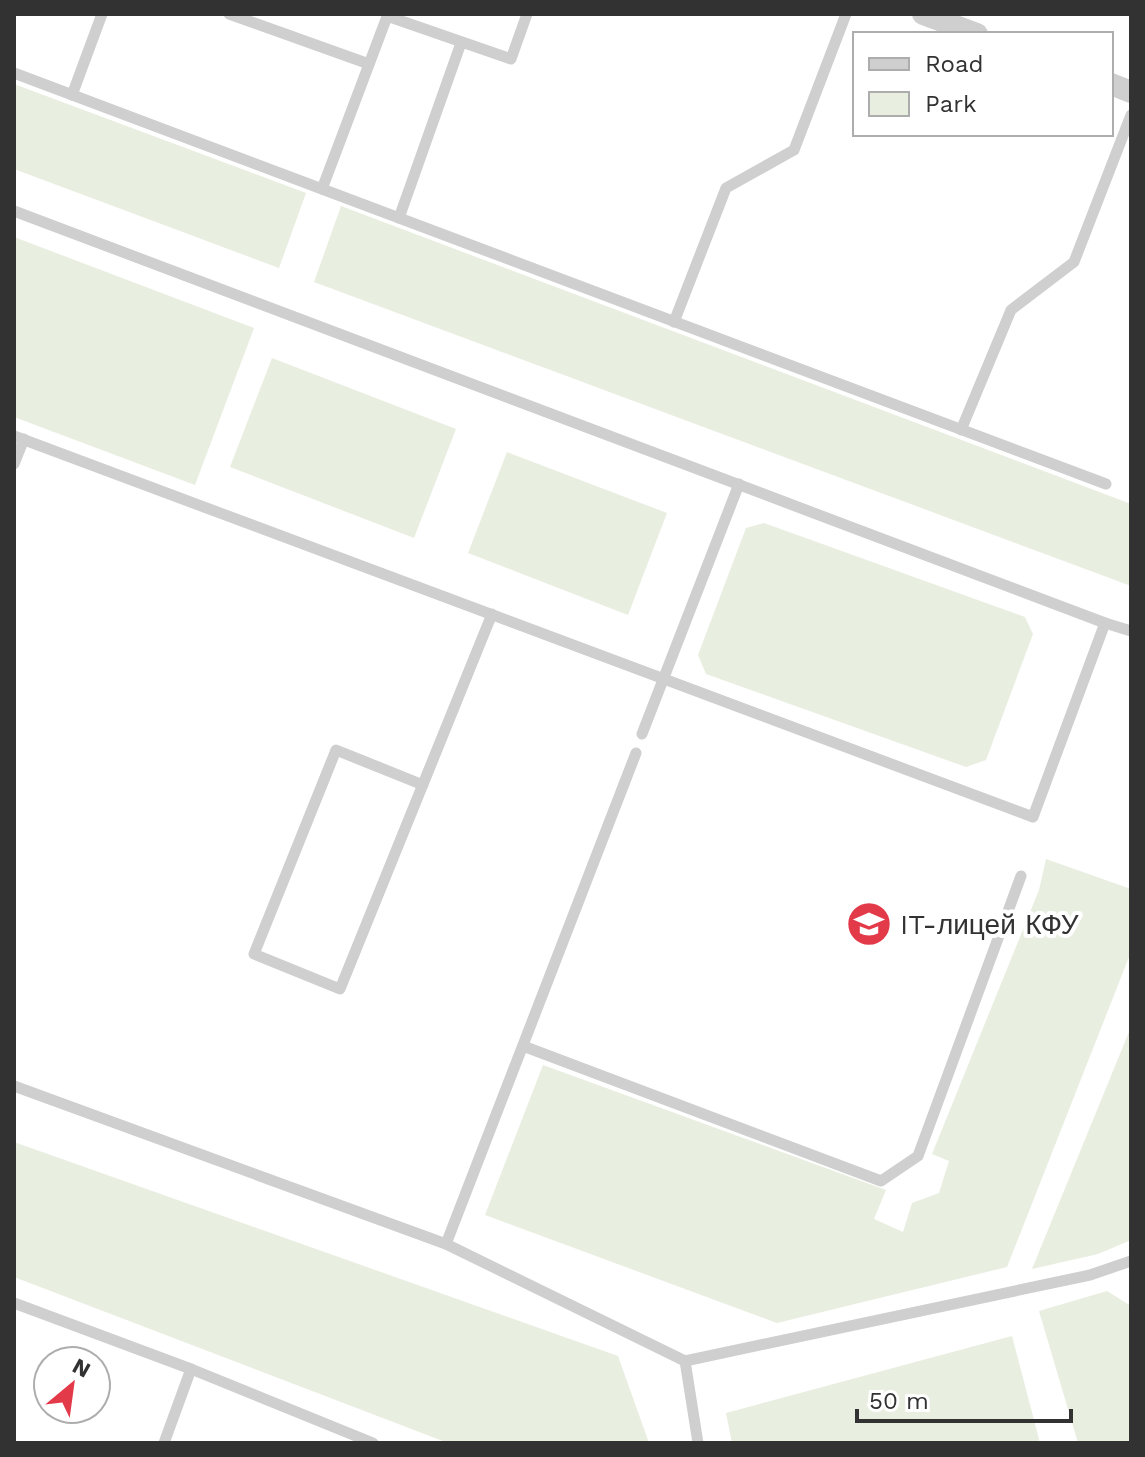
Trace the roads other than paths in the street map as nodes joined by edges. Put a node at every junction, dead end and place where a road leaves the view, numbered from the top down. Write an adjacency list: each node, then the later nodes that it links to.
1 (102, 14): 11 (lane)
2 (229, 14): 9 (lane)
3 (527, 14): 8 (lane)
4 (846, 14): 16 (lane)
5 (923, 14): 7 (street)
6 (387, 15): 8 (lane); 9 (lane)
7 (972, 32)
8 (461, 43): 15 (lane)
9 (369, 64): 13 (lane)
10 (14, 73): 11 (lane)
11 (72, 95): 13 (lane)
12 (1131, 115): 17 (lane)
13 (322, 189): 15 (lane)
14 (14, 211): 20 (lane)
15 (399, 218): 16 (lane)
16 (674, 322): 17 (lane)
17 (961, 430): 21 (lane)
18 (19, 437): 19 (lane); 22 (lane)
19 (14, 464)
20 (739, 484): 23 (lane); 25 (lane)
21 (1106, 484)
22 (492, 614): 25 (lane); 28 (lane)
23 (1105, 623): 24 (lane); 25 (lane)
24 (1131, 631)
25 (664, 679): 26 (lane)
26 (642, 734)
27 (636, 753): 30 (lane)
28 (423, 785): 28 (lane)
29 (1021, 876): 30 (lane)
30 (523, 1046): 32 (lane)
31 (14, 1086): 32 (lane)
32 (446, 1244): 35 (lane)
33 (1131, 1261): 35 (lane)
34 (14, 1303): 36 (lane)
35 (685, 1361): 39 (lane)
36 (191, 1369): 37 (lane); 38 (lane)
37 (164, 1443)
38 (373, 1443)
39 (698, 1443)

